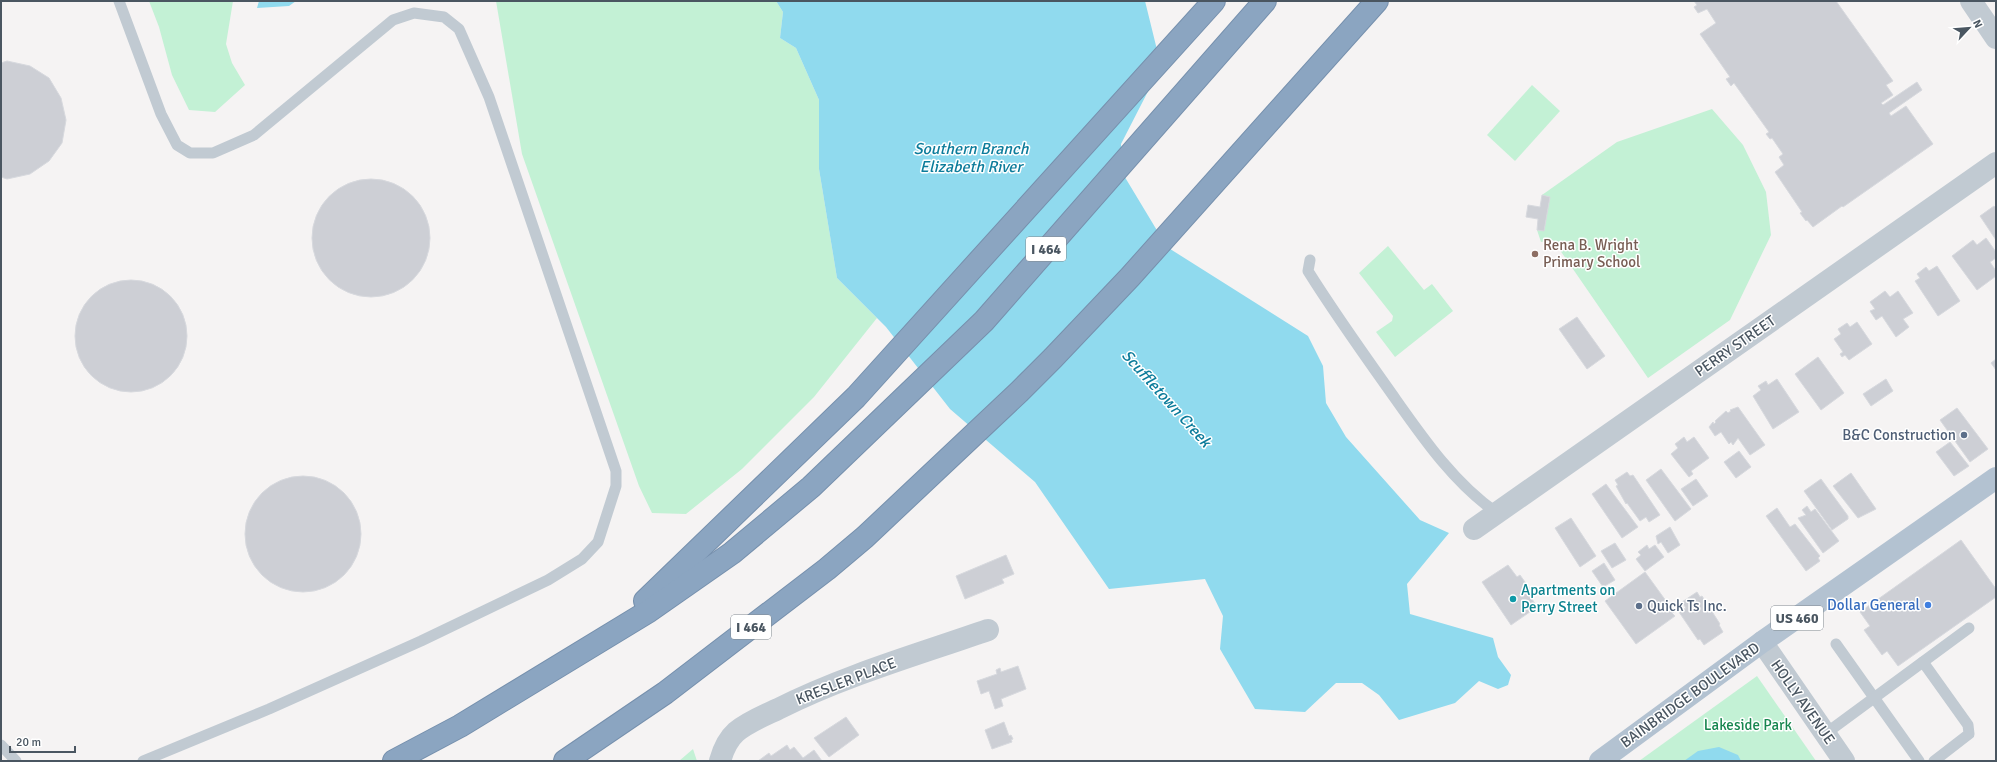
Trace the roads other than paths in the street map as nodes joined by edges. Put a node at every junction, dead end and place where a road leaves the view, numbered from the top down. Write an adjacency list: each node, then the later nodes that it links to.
1 (118, 1): 23 (lane)
2 (1214, 1): 14 (highway)
3 (1265, 1): 14 (highway, I 464)
4 (1377, 1): 25 (highway, I 464)
5 (1971, 1): 6 (street)
6 (1996, 38)
7 (1996, 164): 10 (street, PERRY STREET)
8 (1310, 260): 10 (lane)
9 (1996, 478): 15 (main road, BAINBRIDGE BOULEVARD / US 460)
10 (1497, 513): 11 (street, PERRY STREET)
11 (1474, 529)
12 (1969, 628): 17 (lane)
13 (988, 630): 21 (street, KRESLER PLACE)
14 (613, 632): 24 (highway, I 464)
15 (1762, 642): 19 (street, HOLLY AVENUE); 26 (main road, BAINBRIDGE BOULEVARD / US 460)
16 (1836, 644): 18 (lane)
17 (1923, 662): 18 (lane); 29 (lane)
18 (1874, 698): 19 (lane); 28 (lane)
19 (1825, 734): 27 (street, HOLLY AVENUE)
20 (1, 745): 22 (lane)
21 (720, 758)
22 (16, 761)
23 (143, 761)
24 (394, 761)
25 (565, 761)
26 (1600, 761)
27 (1844, 761)
28 (1919, 761)
29 (1934, 761)

